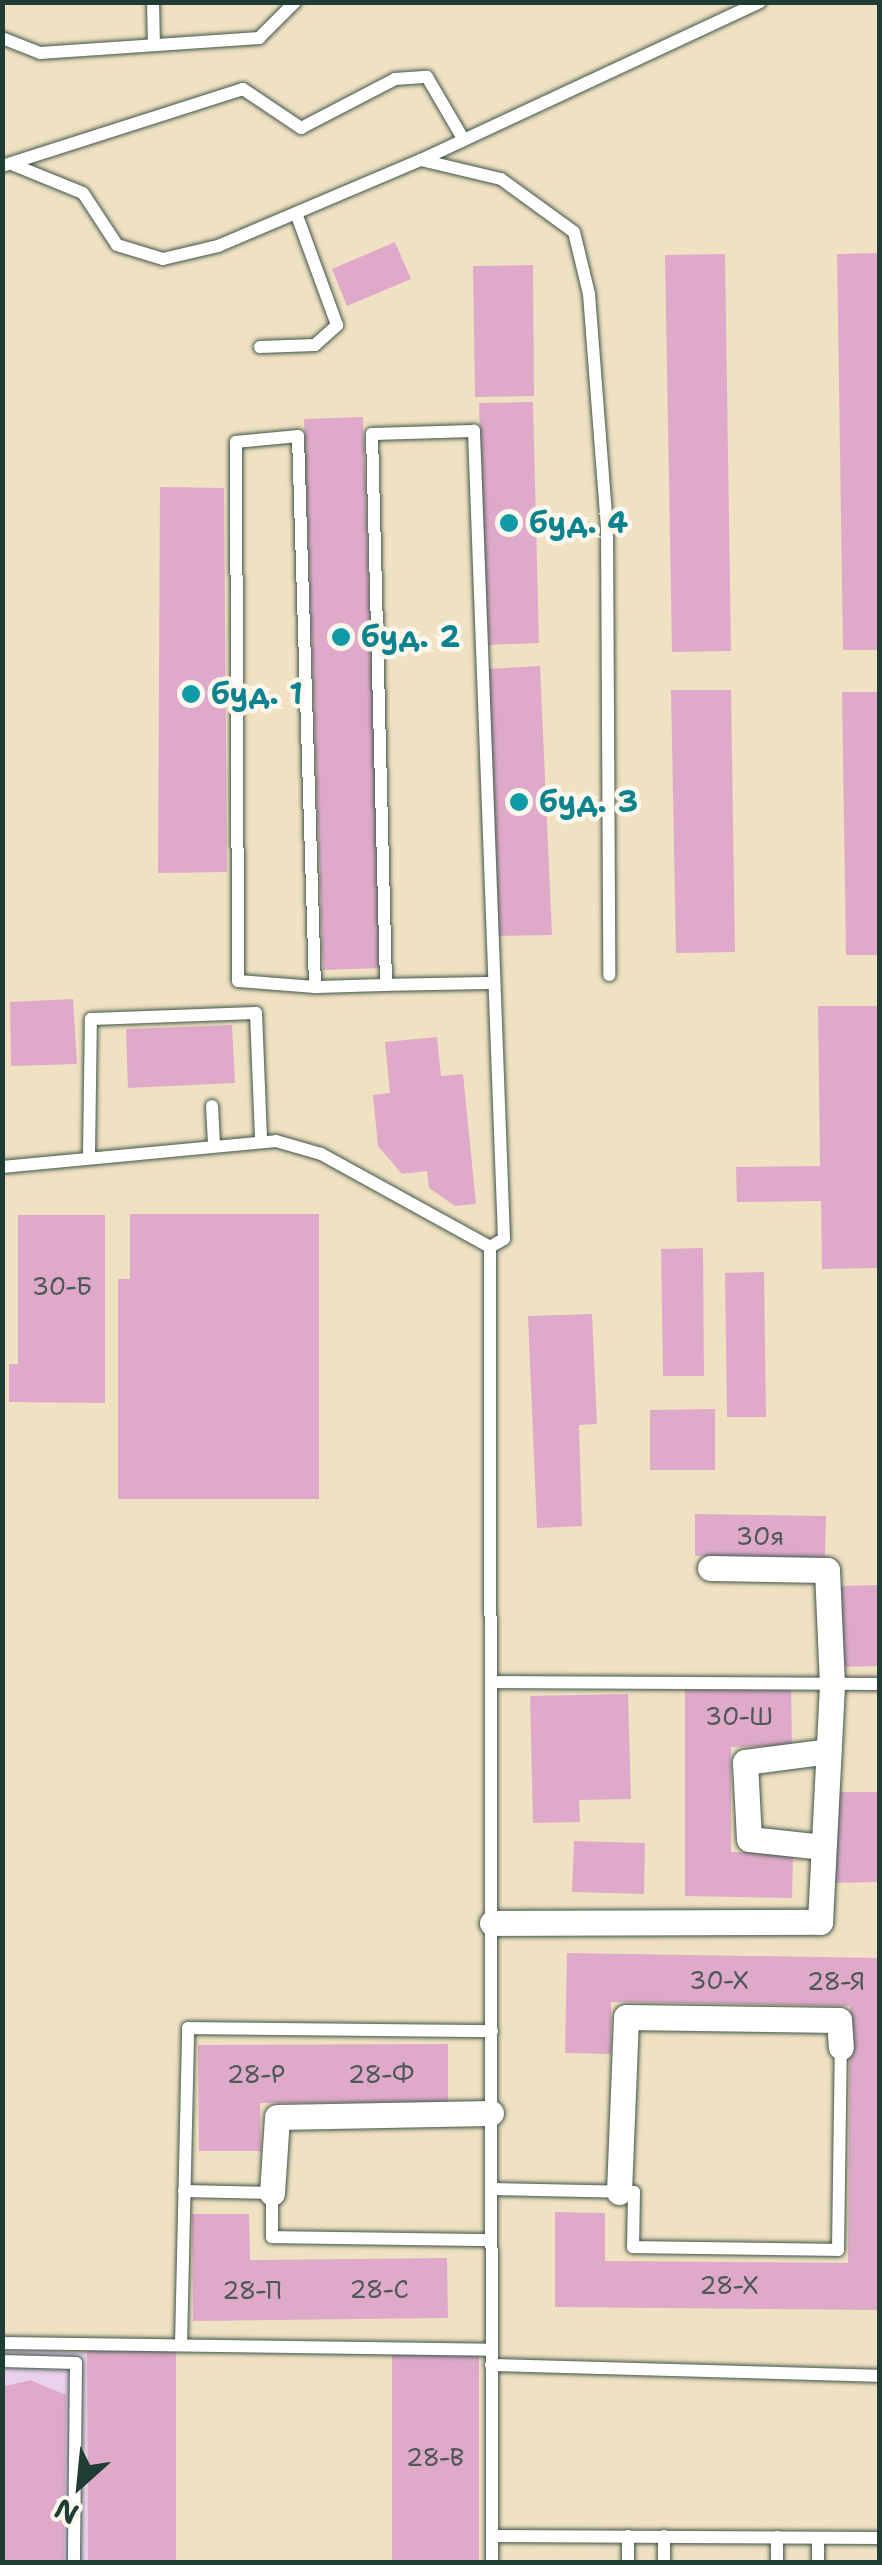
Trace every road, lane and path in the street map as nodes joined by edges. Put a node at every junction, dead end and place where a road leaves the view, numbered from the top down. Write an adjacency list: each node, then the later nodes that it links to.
1 (152, 2): 5 (lane)
2 (295, 2): 5 (lane)
3 (760, 2): 6 (lane)
4 (2, 38): 5 (lane)
5 (154, 45)
6 (462, 138): 7 (lane); 8 (lane)
7 (421, 160): 9 (lane); 11 (lane)
8 (8, 165): 9 (lane)
9 (296, 213): 10 (lane)
10 (260, 347)
11 (609, 975)
12 (494, 983): 13 (lane); 13 (lane); 20 (lane)
13 (386, 986): 14 (lane)
14 (315, 987): 14 (lane)
15 (212, 1106): 16 (lane)
16 (214, 1140): 17 (lane); 18 (lane)
17 (260, 1140): 18 (lane); 20 (lane)
18 (89, 1156): 19 (lane)
19 (2, 1167)
20 (490, 1247): 22 (lane)
21 (710, 1568): 23 (street)
22 (493, 1682): 23 (lane); 27 (lane)
23 (832, 1684): 24 (lane); 25 (street)
24 (880, 1684)
25 (828, 1751): 26 (street); 26 (street)
26 (824, 1846): 27 (street)
27 (492, 1922): 28 (lane)
28 (492, 2030): 30 (lane); 32 (lane)
29 (841, 2047): 34 (street); 34 (lane)
30 (491, 2113): 31 (lane); 33 (street)
31 (490, 2190): 34 (lane); 35 (lane)
32 (184, 2191): 33 (lane); 37 (lane)
33 (272, 2192): 35 (lane)
34 (620, 2192)
35 (491, 2240): 38 (lane)
36 (2, 2343): 37 (lane)
37 (181, 2345): 38 (lane)
38 (492, 2350): 40 (lane)
39 (2, 2360): 48 (lane)
40 (491, 2366): 41 (lane); 42 (lane)
41 (880, 2376)
42 (492, 2536): 43 (lane); 49 (lane)
43 (628, 2536): 44 (lane); 50 (lane)
44 (664, 2536): 45 (lane); 51 (lane)
45 (778, 2537): 46 (lane); 52 (lane)
46 (818, 2538): 47 (lane); 53 (lane)
47 (880, 2538)
48 (74, 2562)
49 (492, 2562)
50 (628, 2562)
51 (664, 2562)
52 (777, 2562)
53 (818, 2562)

